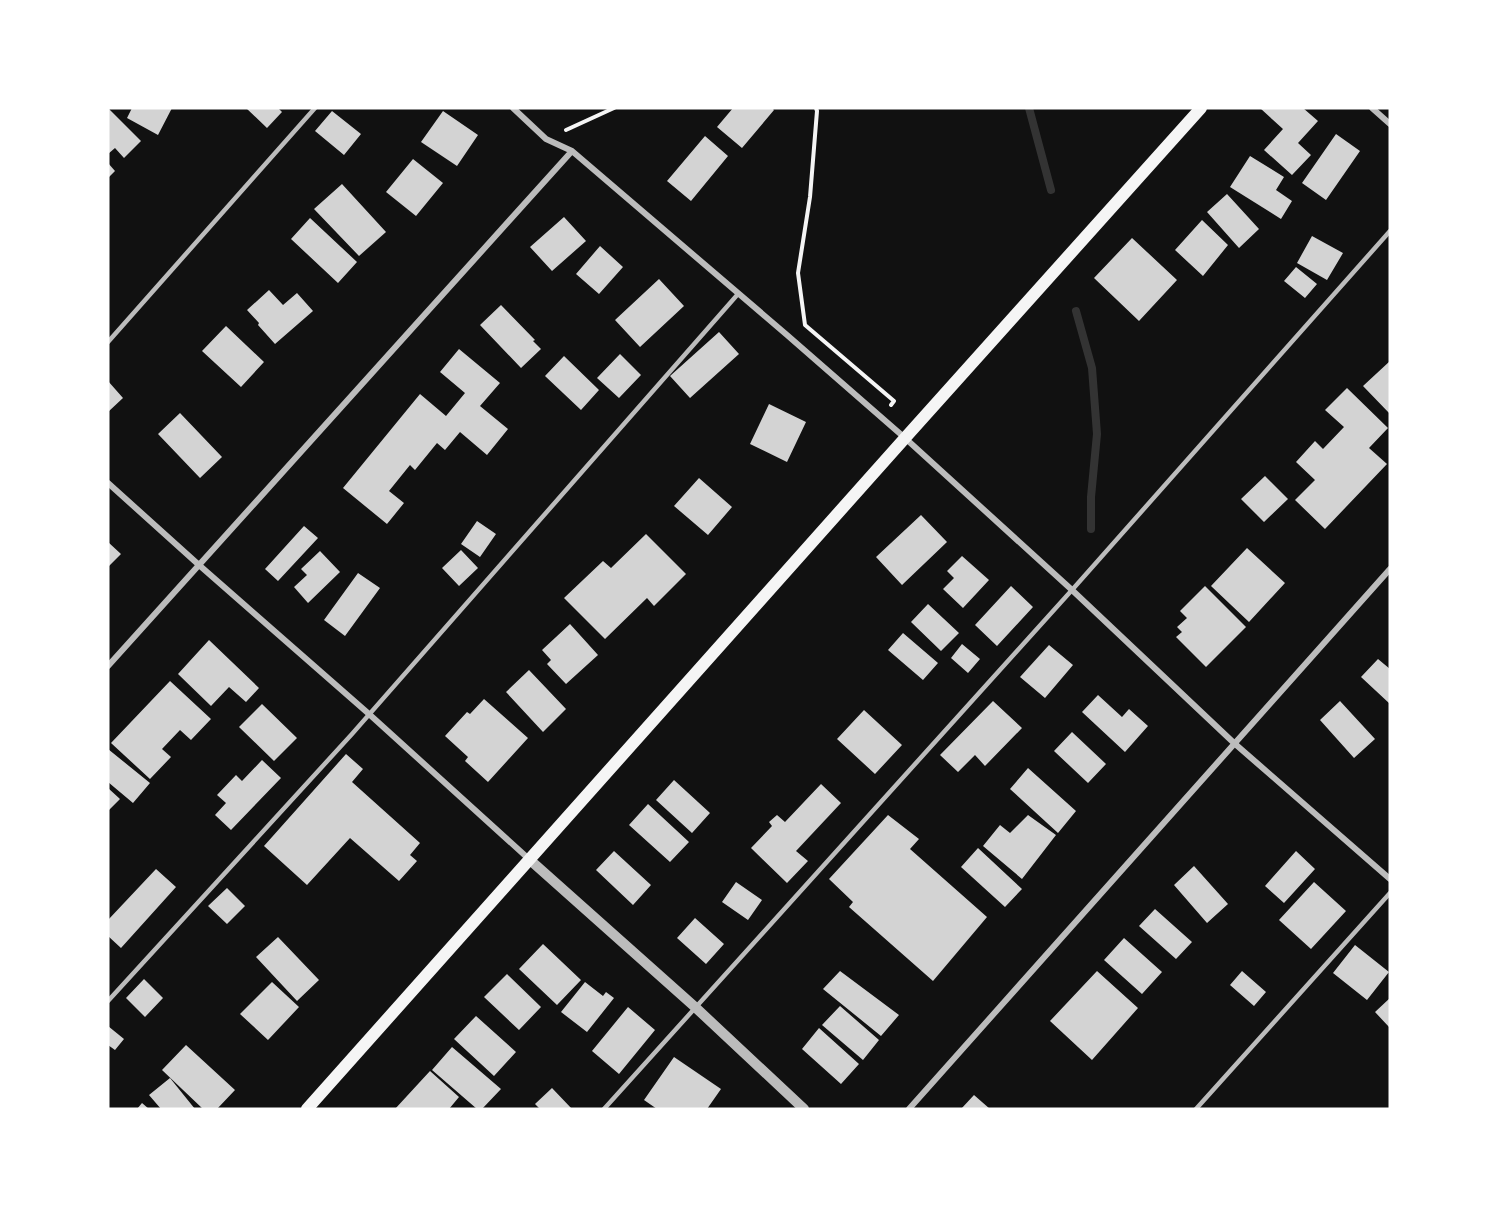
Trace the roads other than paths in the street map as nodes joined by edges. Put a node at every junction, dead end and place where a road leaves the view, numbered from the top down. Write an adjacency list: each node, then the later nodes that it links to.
1 (315, 108): 9 (lane)
2 (513, 108): 6 (street)
3 (1201, 108): 10 (main road)
4 (1372, 108): 5 (street)
5 (1390, 124)
6 (572, 151): 8 (street); 12 (street)
7 (1390, 231): 14 (lane)
8 (738, 294): 10 (street); 16 (lane)
9 (108, 342)
10 (905, 438): 14 (street); 18 (main road)
11 (108, 483): 12 (street)
12 (199, 565): 15 (street); 16 (street)
13 (1390, 569): 17 (street)
14 (1072, 590): 17 (street); 22 (lane)
15 (108, 666)
16 (369, 714): 18 (street); 21 (lane)
17 (1234, 743): 19 (street); 26 (street)
18 (530, 860): 22 (street); 23 (main road)
19 (1390, 879)
20 (1390, 893): 27 (lane)
21 (108, 1001)
22 (695, 1007): 24 (lane); 25 (street)
23 (307, 1109)
24 (604, 1109)
25 (804, 1109)
26 (909, 1109)
27 (1196, 1109)

